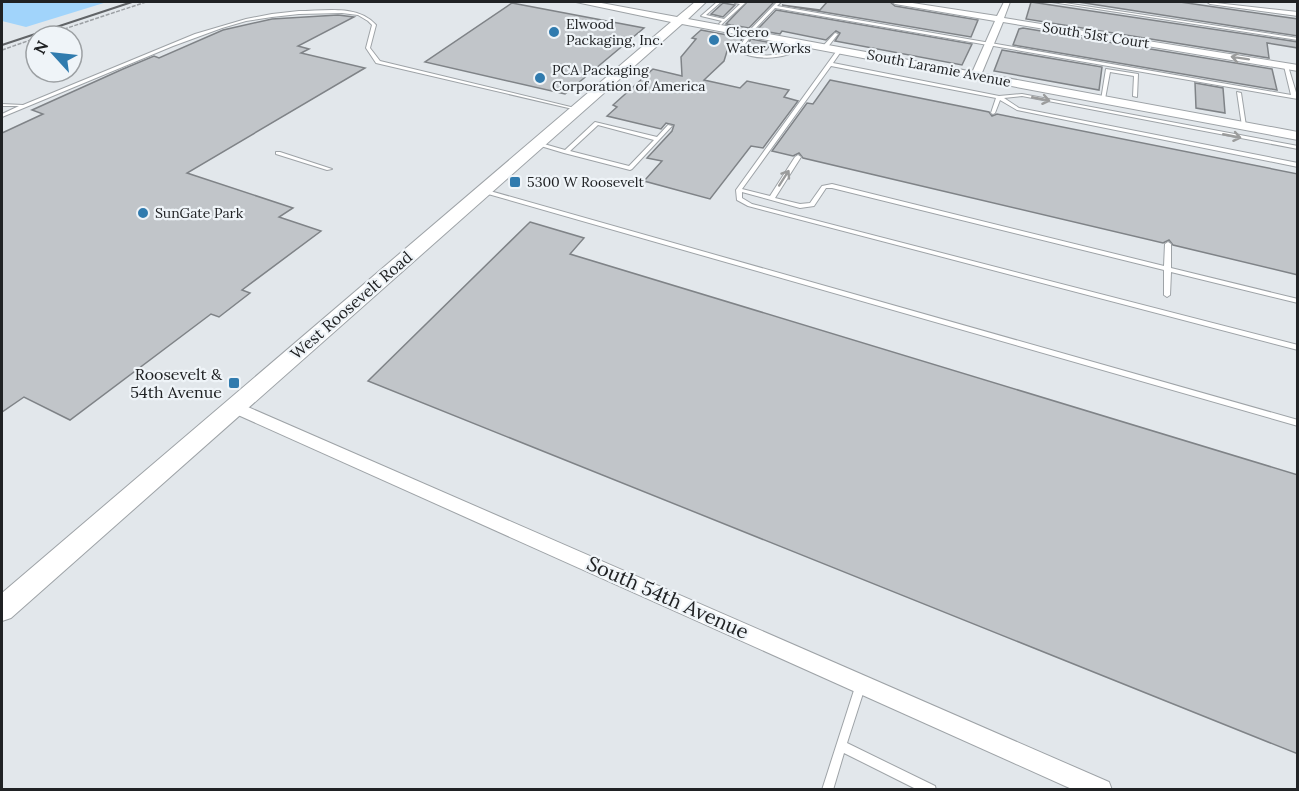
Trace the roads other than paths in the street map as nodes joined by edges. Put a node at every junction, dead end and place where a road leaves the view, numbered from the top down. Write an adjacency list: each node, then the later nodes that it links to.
1 (581, 2): 13 (main road, South Laramie Avenue)
2 (701, 2): 13 (main road, West Roosevelt Road)
3 (719, 2): 14 (lane)
4 (736, 2): 14 (lane)
5 (779, 2): 10 (lane)
6 (895, 2): 12 (street, South 51st Court)
7 (1007, 2): 12 (street)
8 (1054, 2): 17 (lane)
9 (1210, 2): 11 (street)
10 (773, 7): 15 (lane); 19 (lane)
11 (1298, 14)
12 (999, 19): 19 (street); 23 (street, South 51st Court, one-way to 12)
13 (680, 20): 14 (main road, South Laramie Avenue); 33 (main road, West Roosevelt Road)
14 (721, 23): 15 (main road, South Laramie Avenue)
15 (750, 33): 18 (main road, South Laramie Avenue); 18 (lane)
16 (836, 34): 20 (lane)
17 (1298, 39)
18 (807, 44): 20 (main road, South Laramie Avenue)
19 (989, 44): 25 (street); 29 (lane)
20 (825, 47): 21 (main road, South Laramie Avenue)
21 (840, 50): 22 (lane); 25 (main road, South Laramie Avenue)
22 (830, 64): 28 (lane); 53 (lane)
23 (1286, 66): 24 (street, South 51st Court); 29 (lane)
24 (1298, 68)
25 (976, 75): 30 (main road, South Laramie Avenue)
26 (1239, 93): 39 (lane)
27 (1135, 96): 30 (lane)
28 (999, 97): 34 (lane); 35 (lane, one-way to 35); 40 (lane)
29 (1296, 98)
30 (1103, 99): 39 (main road, South Laramie Avenue)
31 (2, 105): 32 (lane)
32 (23, 106): 33 (lane); 36 (lane)
33 (577, 109): 45 (main road, West Roosevelt Road)
34 (993, 113)
35 (1113, 113): 37 (lane); 40 (lane)
36 (2, 116)
37 (1150, 120): 41 (lane); 44 (lane, one-way to 44)
38 (670, 126): 43 (lane)
39 (1245, 126): 42 (main road, South Laramie Avenue)
40 (1111, 128): 41 (lane)
41 (1149, 135): 50 (lane)
42 (1298, 136)
43 (658, 139): 47 (lane); 47 (lane)
44 (1268, 142): 46 (lane); 50 (lane)
45 (537, 144): 47 (lane); 54 (main road, West Roosevelt Road)
46 (1298, 148)
47 (566, 152)
48 (278, 153): 52 (lane)
49 (798, 157): 55 (lane, one-way to 49)
50 (1271, 159): 51 (lane)
51 (1298, 165)
52 (329, 169)
53 (739, 190): 55 (lane); 60 (lane)
54 (483, 191): 61 (main road, West Roosevelt Road); 62 (lane)
55 (771, 199): 57 (lane)
56 (1168, 244): 57 (lane)
57 (1167, 270): 58 (lane); 59 (lane)
58 (1167, 295)
59 (1298, 301)
60 (1298, 348)
61 (234, 407): 63 (main road, West Roosevelt Road); 64 (street, South 54th Avenue)
62 (1298, 423)
63 (2, 609)
64 (861, 683): 65 (lane); 68 (street, South 54th Avenue)
65 (841, 746): 66 (lane); 67 (lane)
66 (827, 789)
67 (931, 789)
68 (1101, 789)

